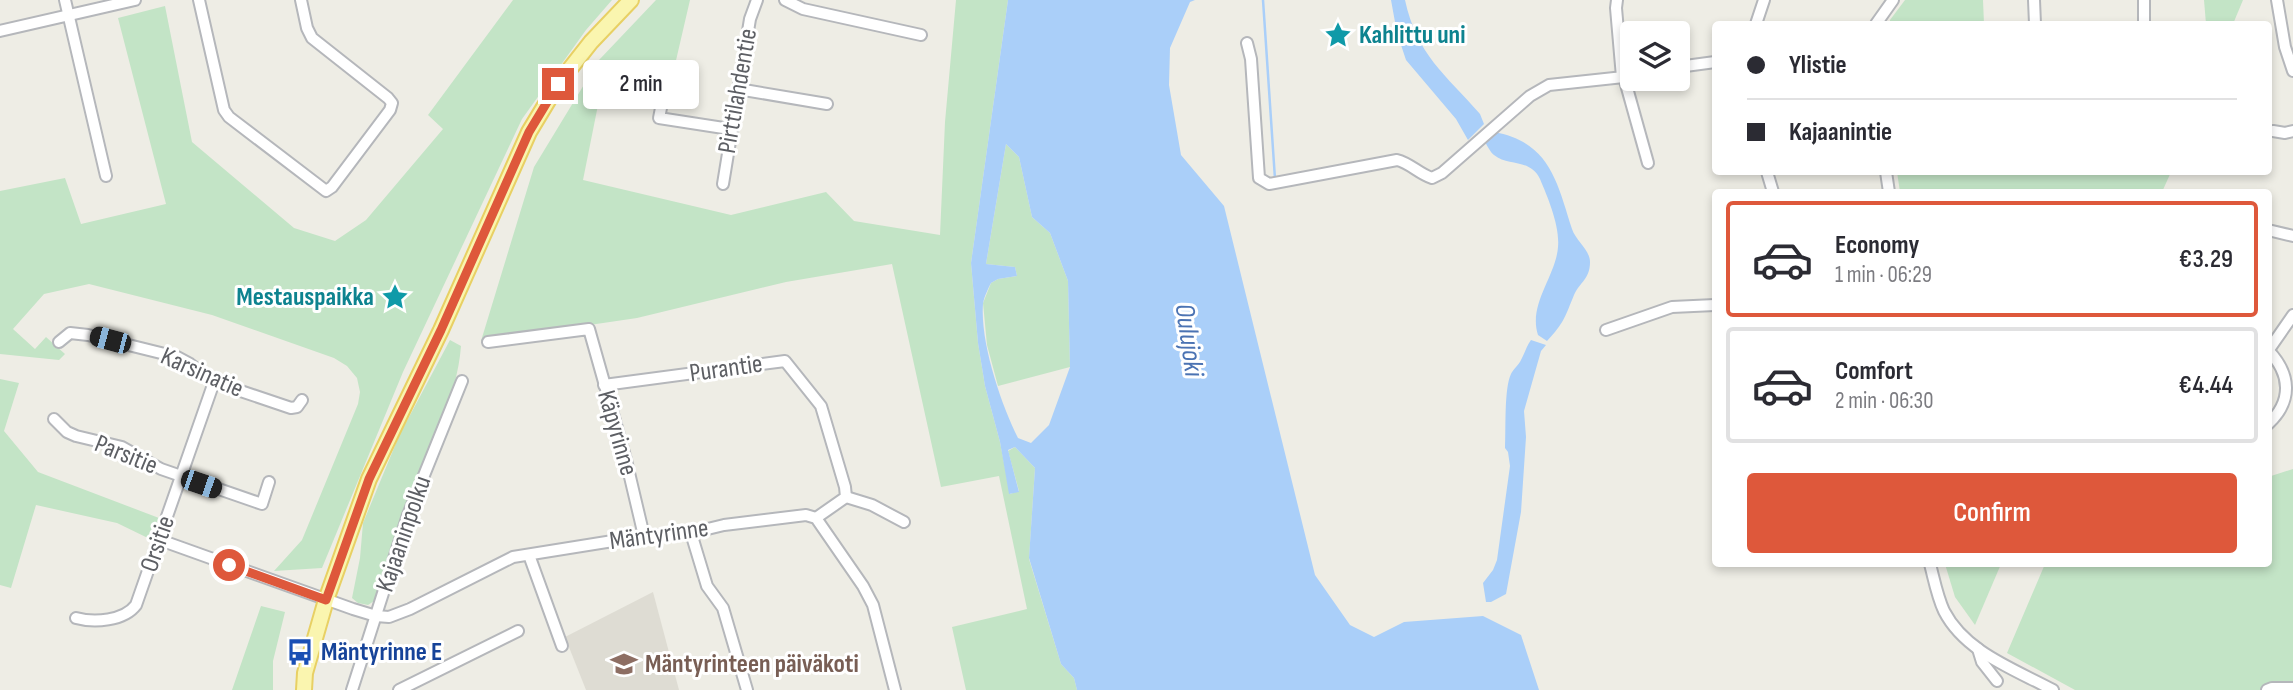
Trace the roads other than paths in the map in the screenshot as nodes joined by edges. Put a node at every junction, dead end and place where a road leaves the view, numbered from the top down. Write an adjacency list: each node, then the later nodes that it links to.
1 (65, 0): 14 (street)
2 (135, 0): 14 (street)
3 (199, 0): 4 (street)
4 (301, 0)
5 (631, 0): 62 (main road)
6 (757, 0): 27 (street, Pirttilahdentie)
7 (785, 0): 20 (street)
8 (1617, 0): 21 (street)
9 (1764, 0): 15 (street)
10 (1893, 0): 16 (street)
11 (2034, 0): 17 (street)
12 (2144, 0): 18 (street)
13 (2277, 0): 25 (street)
14 (69, 15): 19 (street); 35 (street)
15 (1757, 21)
16 (1878, 21)
17 (2035, 21)
18 (2144, 21)
19 (0, 31)
20 (921, 35)
21 (1620, 36)
22 (1247, 43): 26 (street)
23 (1712, 62): 24 (street)
24 (1690, 65)
25 (2293, 71)
26 (1620, 78)
27 (738, 89): 30 (street); 31 (street, Pirttilahdentie)
28 (1630, 91): 34 (street)
29 (662, 103): 31 (street)
30 (827, 104)
31 (730, 129): 36 (street, Pirttilahdentie)
32 (2273, 131): 33 (street)
33 (2293, 131)
34 (1648, 163)
35 (106, 176)
36 (723, 184)
37 (2272, 231): 38 (street)
38 (2293, 236)
39 (1712, 305): 41 (street)
40 (2293, 315): 44 (street)
41 (1606, 330)
42 (59, 342): 47 (street, Karsinatie)
43 (488, 342): 48 (street, Käpyrinne)
44 (2272, 344)
45 (2272, 356): 51 (street)
46 (462, 381): 63 (street, Kajaaninpolku)
47 (214, 382): 49 (street, Karsinatie); 52 (street, Orsitie)
48 (604, 385): 54 (street, Purantie); 58 (street, Käpyrinne)
49 (302, 400)
50 (54, 419): 52 (street, Parsitie)
51 (2272, 420)
52 (181, 477): 53 (street, Parsitie); 59 (street, Orsitie)
53 (269, 482)
54 (846, 498): 55 (street); 56 (street)
55 (816, 518): 57 (street, Mäntyrinne); 74 (street)
56 (904, 522)
57 (691, 533): 58 (street, Mäntyrinne); 73 (street)
58 (644, 536): 60 (street, Mäntyrinne)
59 (160, 540): 62 (street, Mäntyrinne); 64 (street, Orsitie)
60 (529, 555): 63 (street, Mäntyrinne); 66 (street)
61 (1931, 567): 67 (street)
62 (326, 600): 63 (street, Mäntyrinne); 70 (main road)
63 (376, 616): 71 (street, Kajaaninpolku)
64 (76, 618)
65 (518, 631): 72 (street)
66 (562, 646)
67 (1978, 649): 68 (street); 75 (street)
68 (1997, 681)
69 (2293, 688): 76 (street)
70 (304, 690)
71 (352, 690)
72 (399, 690)
73 (747, 690)
74 (895, 690)
75 (2053, 690)
76 (2267, 690)

